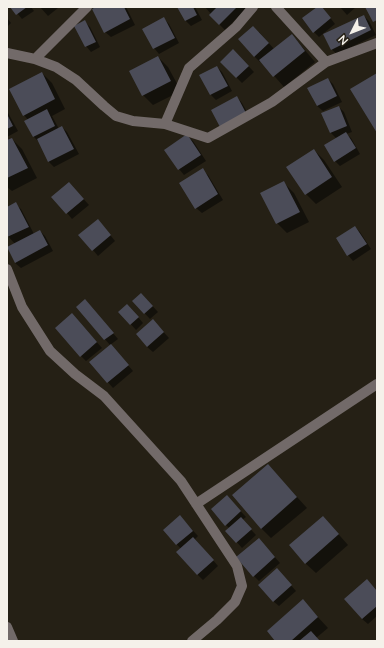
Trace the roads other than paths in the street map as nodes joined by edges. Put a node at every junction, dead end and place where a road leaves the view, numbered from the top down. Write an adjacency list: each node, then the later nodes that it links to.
1 (87, 7): 6 (street)
2 (253, 7): 8 (street)
3 (276, 7): 7 (street)
4 (377, 43): 7 (street)
5 (7, 54): 6 (street)
6 (35, 59): 8 (street)
7 (326, 62): 8 (street)
8 (166, 124)
9 (7, 269): 11 (street)
10 (377, 384): 11 (street)
11 (196, 504): 13 (street)
12 (7, 627): 14 (street)
13 (197, 640)
14 (13, 641)

